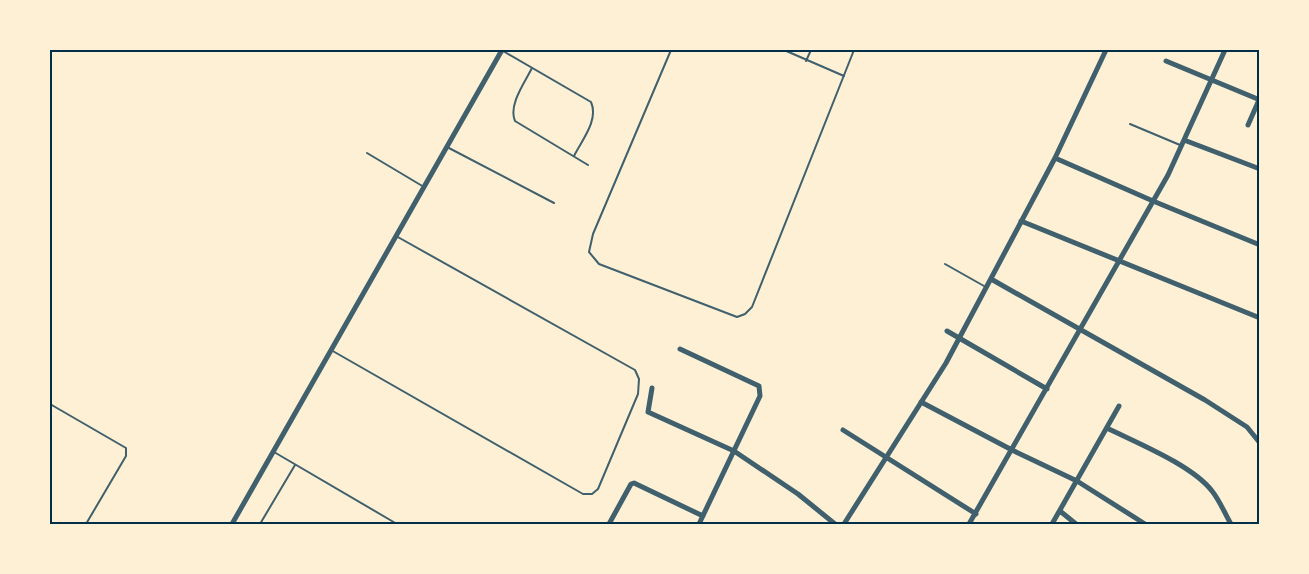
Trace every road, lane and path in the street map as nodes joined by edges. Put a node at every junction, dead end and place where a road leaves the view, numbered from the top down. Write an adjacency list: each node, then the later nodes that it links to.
1 (502, 50): 10 (lane); 17 (street)
2 (672, 50): 11 (lane)
3 (784, 50): 8 (lane)
4 (811, 50): 8 (lane)
5 (854, 50): 11 (lane)
6 (1106, 50): 20 (street)
7 (1225, 50): 12 (street)
8 (806, 61): 11 (lane)
9 (1166, 61): 12 (street)
10 (532, 68): 19 (lane); 19 (lane)
11 (844, 76)
12 (1211, 81): 13 (street); 16 (street)
13 (1259, 100): 15 (street)
14 (1130, 124): 16 (lane)
15 (1248, 124)
16 (1183, 143): 22 (street); 24 (street)
17 (447, 147): 23 (street); 25 (lane)
18 (367, 153): 23 (lane)
19 (574, 156): 21 (lane)
20 (1055, 158): 24 (street); 26 (street)
21 (588, 165)
22 (1260, 169)
23 (424, 187): 27 (street)
24 (1153, 201): 28 (street); 29 (street)
25 (554, 203)
26 (1021, 221): 29 (street); 31 (street)
27 (396, 236): 37 (street); 37 (lane)
28 (1260, 245)
29 (1120, 260): 33 (street); 35 (street)
30 (945, 264): 32 (lane)
31 (991, 279): 32 (street); 35 (street)
32 (987, 287): 36 (street)
33 (1260, 318)
34 (947, 331): 36 (street)
35 (1080, 331): 40 (street); 46 (street)
36 (959, 339): 40 (street); 41 (street)
37 (331, 350): 49 (street)
38 (681, 350): 48 (street)
39 (652, 387): 48 (street)
40 (1047, 389): 47 (street)
41 (921, 402): 47 (street); 50 (street)
42 (50, 404): 56 (lane)
43 (1119, 406): 44 (street)
44 (1107, 428): 52 (street); 68 (street)
45 (843, 430): 50 (street)
46 (1260, 443)
47 (1012, 450): 52 (street); 54 (street)
48 (734, 451): 55 (street); 62 (street)
49 (274, 452): 51 (lane); 57 (street)
50 (886, 458): 54 (street); 63 (street)
51 (295, 465): 58 (lane); 59 (lane)
52 (1077, 481): 53 (street); 67 (street)
53 (1060, 511): 65 (street); 66 (street)
54 (976, 514): 64 (street)
55 (703, 516): 60 (street); 61 (street)
56 (86, 525)
57 (232, 525)
58 (260, 525)
59 (397, 525)
60 (609, 525)
61 (699, 525)
62 (835, 525)
63 (844, 525)
64 (969, 525)
65 (1052, 525)
66 (1076, 525)
67 (1145, 525)
68 (1231, 525)

